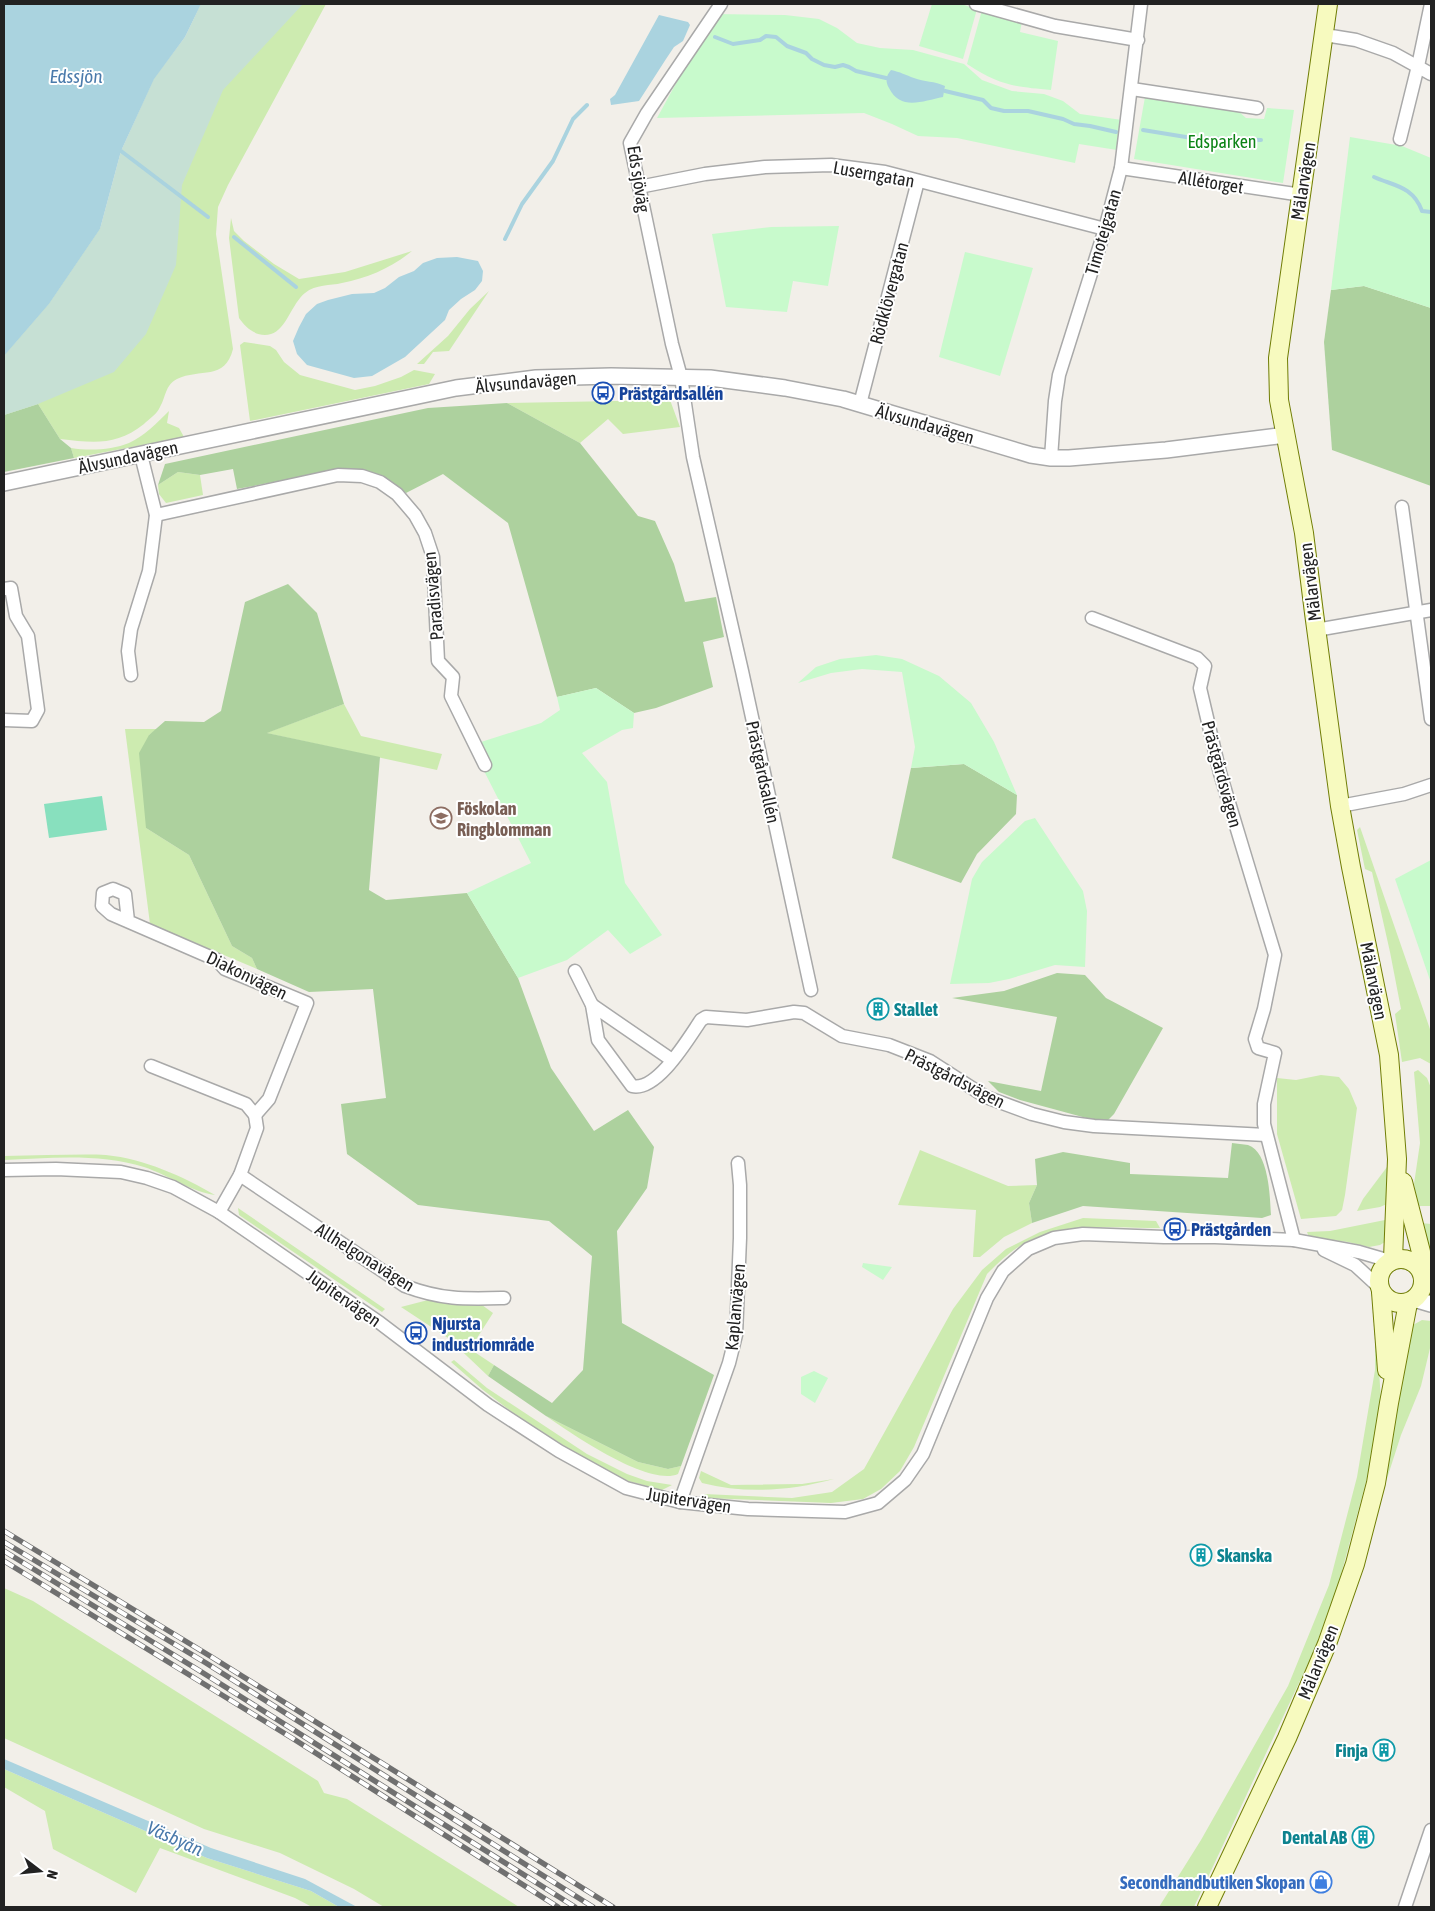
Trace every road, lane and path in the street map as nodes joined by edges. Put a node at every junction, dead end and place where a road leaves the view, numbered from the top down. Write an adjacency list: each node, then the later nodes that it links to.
1 (721, 4): 15 (street, Eds sjöväg)
2 (976, 4): 7 (street)
3 (1141, 4): 7 (street, Timotejgatan)
4 (1328, 4): 6 (main road, Mälarvägen)
5 (1431, 4): 8 (street)
6 (1325, 35): 8 (street); 16 (main road, Mälarvägen)
7 (1138, 40): 10 (street, Timotejgatan)
8 (1418, 66): 9 (street); 12 (street)
9 (1431, 74)
10 (1132, 89): 11 (street); 13 (street, Timotejgatan)
11 (1257, 108)
12 (1400, 139)
13 (1121, 168): 16 (street, Allétorget); 17 (street, Timotejgatan)
14 (918, 181): 15 (street, Luserngatan); 17 (street, Luserngatan); 19 (street, Rödklövergatan)
15 (638, 188): 18 (street, Eds sjöväg)
16 (1302, 195): 20 (main road, Mälarvägen)
17 (1105, 229): 22 (street, Timotejgatan)
18 (681, 377): 19 (street, Älvsundavägen); 21 (street, Älvsundavägen); 39 (street, Prästgårdsallén)
19 (860, 404): 22 (street, Älvsundavägen)
20 (1286, 435): 22 (street, Älvsundavägen); 30 (main road, Mälarvägen)
21 (141, 455): 23 (street, Älvsundavägen); 25 (street)
22 (1051, 458)
23 (4, 483)
24 (1402, 507): 28 (street)
25 (156, 514): 31 (street); 34 (street, Paradisvägen)
26 (4, 589): 33 (street)
27 (1431, 610): 28 (street)
28 (1416, 614): 30 (street); 32 (street)
29 (1092, 618): 44 (street, Prästgårdsvägen)
30 (1316, 630): 36 (main road, Mälarvägen)
31 (132, 674)
32 (1431, 719)
33 (4, 720)
34 (485, 765)
35 (1431, 785): 36 (street)
36 (1340, 806): 45 (main road, Mälarvägen)
37 (128, 921): 43 (street, Diakonvägen)
38 (575, 971): 40 (street, Prästgårdsvägen)
39 (811, 990)
40 (592, 1006): 41 (street); 41 (street, Prästgårdsvägen)
41 (672, 1060): 44 (street, Prästgårdsvägen)
42 (151, 1066): 43 (street)
43 (254, 1115): 48 (street)
44 (1266, 1135): 50 (street, Prästgårdsvägen)
45 (1397, 1158): 52 (main road, Mälarvägen); 53 (main road, Mälarvägen)
46 (738, 1164): 58 (street, Kaplanvägen)
47 (4, 1170): 49 (street, Jupitervägen)
48 (240, 1175): 49 (street); 55 (street, Allhelgonavägen)
49 (219, 1212): 58 (street, Jupitervägen)
50 (1294, 1240): 51 (street, Jupitervägen); 58 (street, Jupitervägen)
51 (1313, 1245): 52 (street, Jupitervägen); 54 (street, Jupitervägen)
52 (1392, 1260): 53 (main road); 54 (main road)
53 (1425, 1275): 56 (main road)
54 (1380, 1289): 56 (main road); 57 (main road, Mälarvägen)
55 (504, 1298)
56 (1418, 1302): 57 (main road, Mälarvägen)
57 (1388, 1403): 60 (main road, Mälarvägen)
58 (680, 1502)
59 (1431, 1830): 61 (street)
60 (1207, 1907)
61 (1405, 1907)

